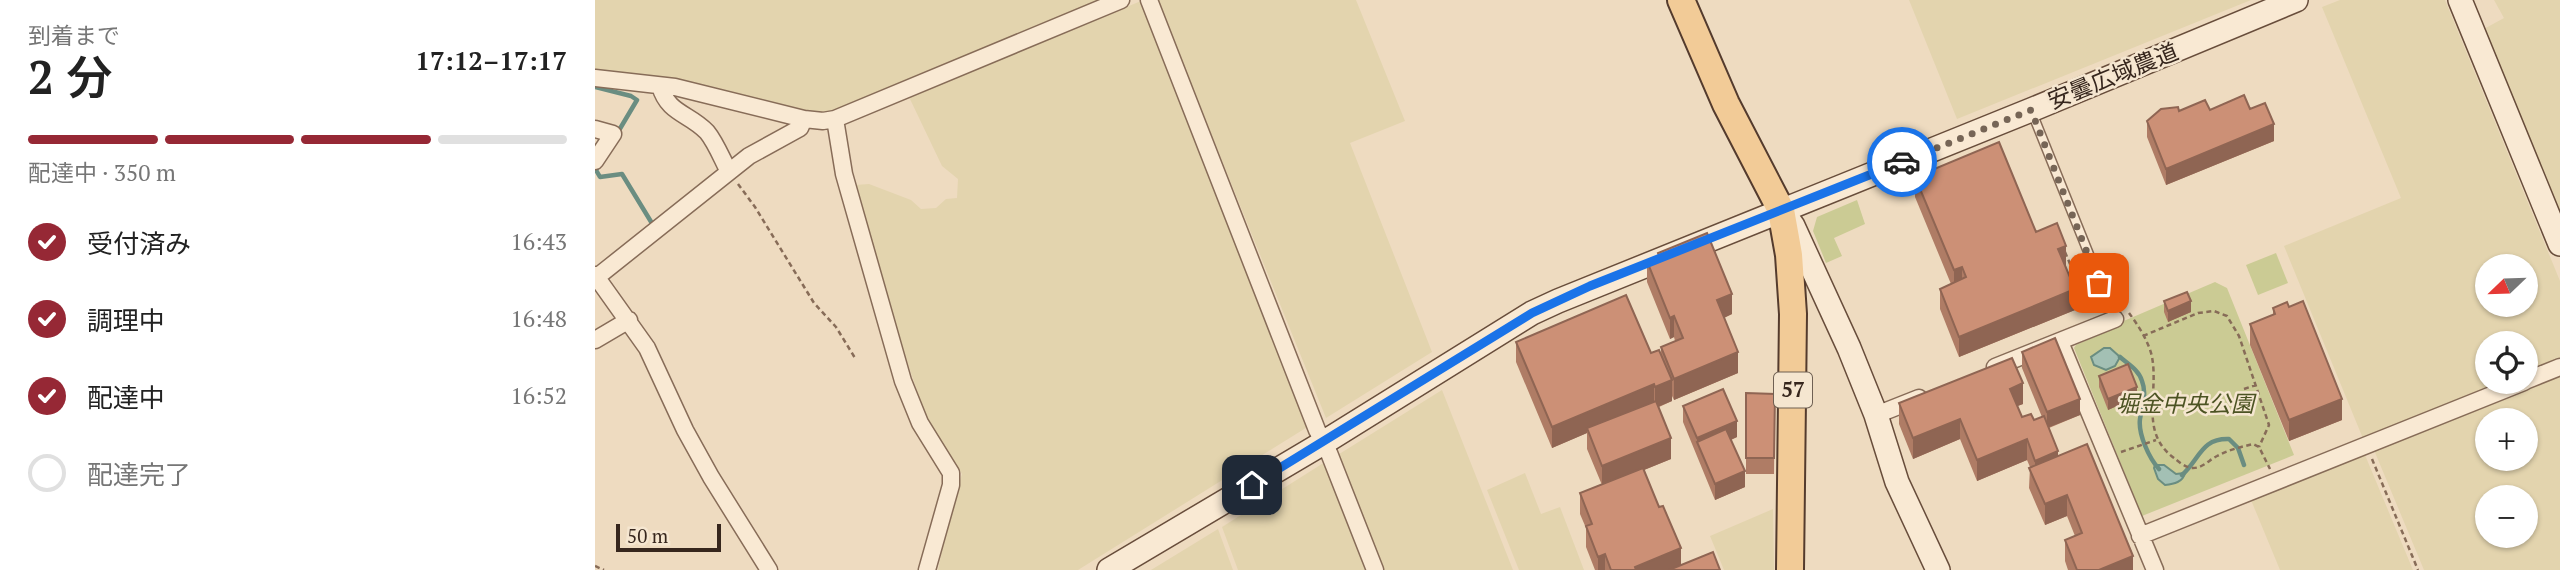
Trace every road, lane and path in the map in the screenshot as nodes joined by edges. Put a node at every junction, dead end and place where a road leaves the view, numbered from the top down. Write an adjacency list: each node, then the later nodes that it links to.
1 (1121, 0): 10 (street)
2 (1149, 0): 34 (street)
3 (1681, 0): 14 (main road, 57)
4 (2296, 0): 8 (street, 安曇広域農道)
5 (2460, 0): 15 (street)
6 (595, 78): 7 (street)
7 (660, 86): 9 (street); 13 (street)
8 (2033, 116): 14 (street, 安曇広域農道); 18 (lane)
9 (804, 119): 10 (street); 13 (street)
10 (835, 119): 43 (street)
11 (595, 128): 12 (street)
12 (595, 161)
13 (729, 172): 17 (street); 24 (path)
14 (1781, 210): 32 (street); 34 (street, 安曇広域農道); 46 (main road, 57)
15 (2560, 244)
16 (2065, 252): 20 (path)
17 (596, 276): 19 (street)
18 (2121, 315): 20 (street); 21 (path)
19 (629, 320): 22 (street); 42 (street)
20 (2096, 327): 23 (street)
21 (2143, 336): 28 (path); 33 (path)
22 (595, 340)
23 (2060, 341): 26 (street); 39 (street)
24 (855, 358)
25 (2560, 367): 27 (street)
26 (1985, 371)
27 (2538, 376)
28 (2256, 385): 29 (path); 35 (path)
29 (2244, 389)
30 (1935, 391): 32 (street)
31 (2493, 394): 39 (street)
32 (1876, 415): 47 (street)
33 (2156, 440): 35 (path); 36 (path)
34 (1323, 443): 44 (street, 安曇広域農道); 45 (street)
35 (2259, 447): 38 (path)
36 (2114, 453)
37 (2369, 453): 49 (path)
38 (2270, 471)
39 (2140, 536): 48 (street)
40 (595, 566): 41 (path)
41 (604, 570)
42 (769, 570)
43 (927, 570)
44 (1109, 570)
45 (1375, 570)
46 (1790, 570)
47 (1938, 570)
48 (2155, 570)
49 (2418, 570)

